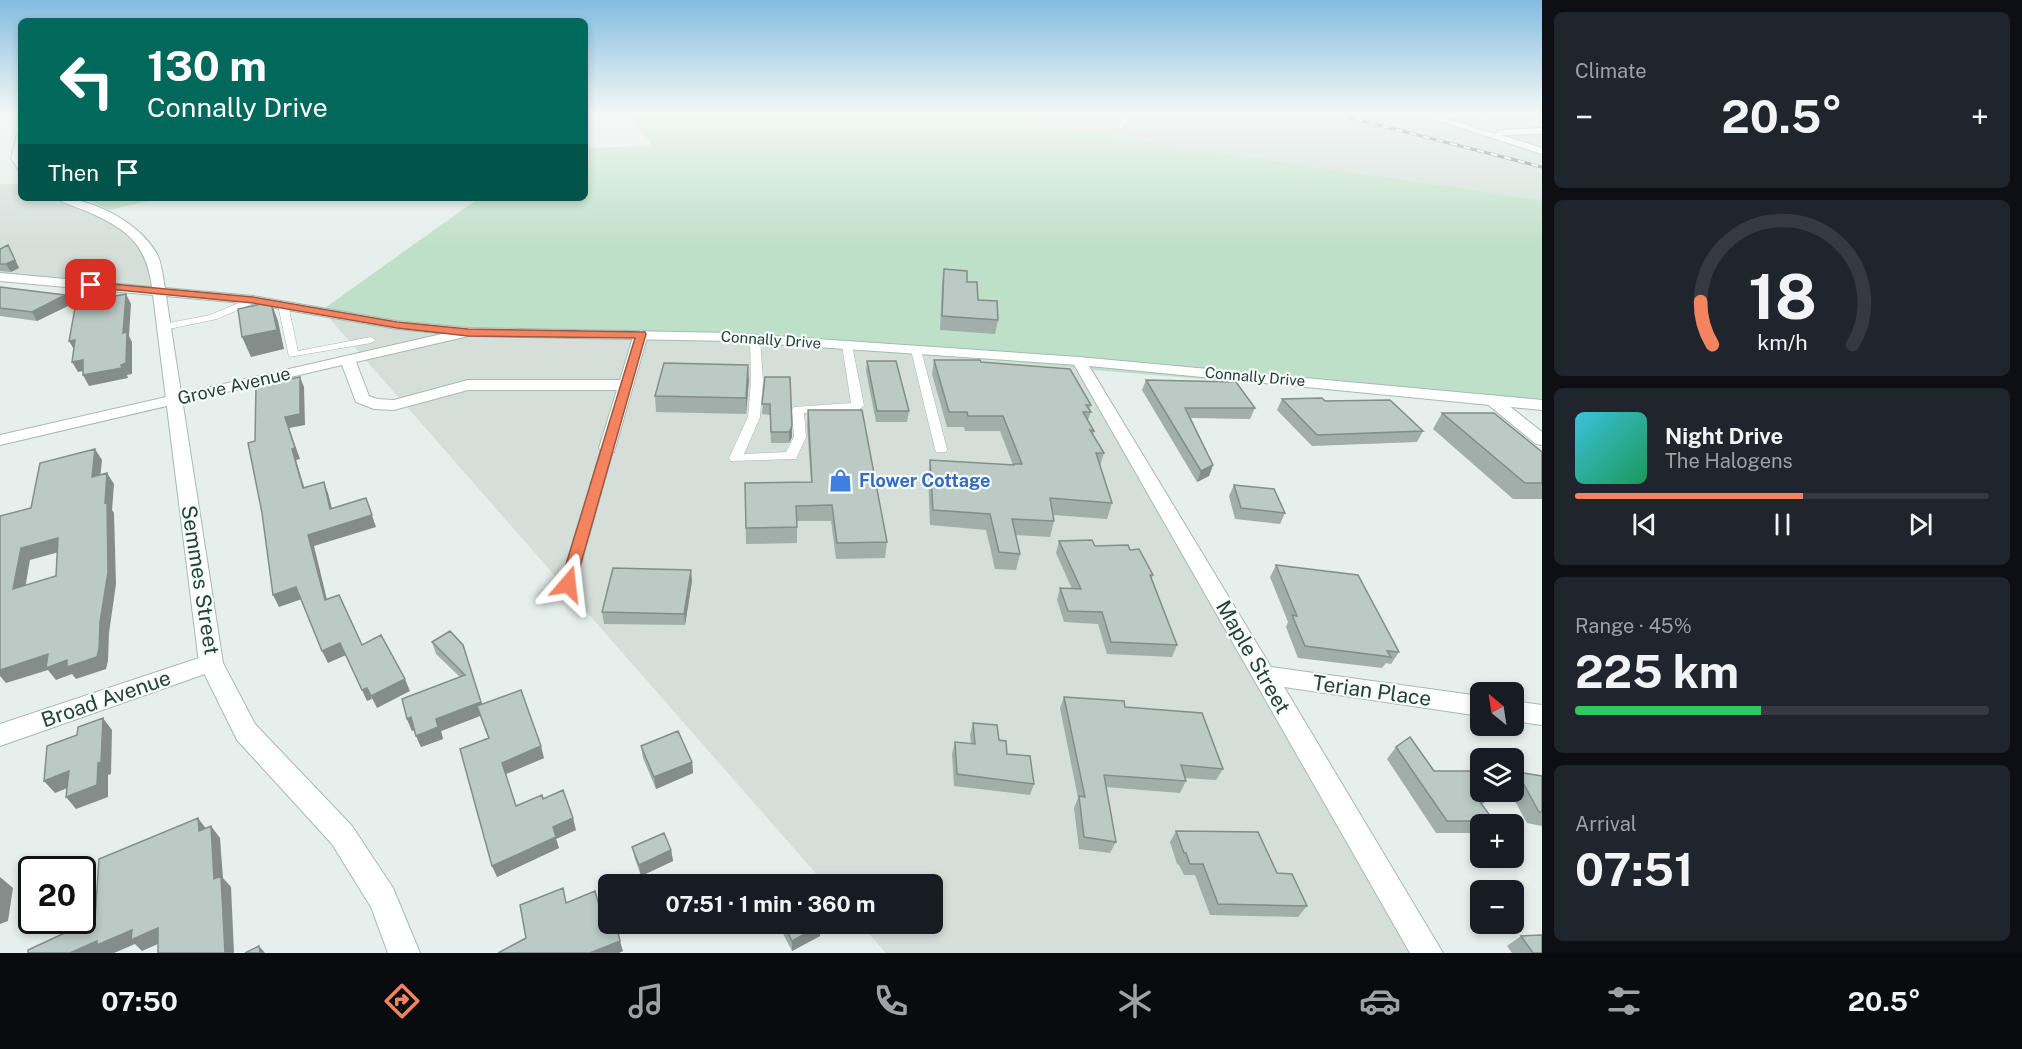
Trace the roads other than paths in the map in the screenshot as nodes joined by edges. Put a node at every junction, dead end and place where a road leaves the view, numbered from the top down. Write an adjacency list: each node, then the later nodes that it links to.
1 (70, 201): 3 (street, Semmes Street)
2 (0, 277): 3 (street, Connally Drive)
3 (159, 291): 4 (street, Connally Drive); 7 (street, Semmes Street)
4 (253, 300): 5 (street, Connally Drive); 6 (lane)
5 (282, 305): 9 (street, Connally Drive); 12 (lane)
6 (213, 317): 7 (lane); 8 (lane)
7 (164, 327): 18 (street, Semmes Street)
8 (213, 332)
9 (468, 332): 10 (street, Connally Drive); 15 (street, Grove Avenue)
10 (641, 334): 11 (street, Connally Drive); 17 (street)
11 (755, 339): 13 (street, Connally Drive); 13 (lane)
12 (371, 340)
13 (847, 345): 14 (street, Connally Drive)
14 (916, 350): 16 (street, Connally Drive); 24 (lane)
15 (348, 361): 17 (street); 18 (street, Grove Avenue)
16 (1079, 361): 19 (street, Connally Drive); 27 (street, Maple Street)
17 (627, 386): 23 (street)
18 (173, 400): 21 (street, Grove Avenue); 26 (street, Semmes Street)
19 (1492, 400): 20 (street, Connally Drive); 22 (street)
20 (1542, 405)
21 (0, 440)
22 (1542, 440)
23 (608, 448): 25 (lane)
24 (941, 449)
25 (568, 584)
26 (211, 663): 31 (street, Broad Avenue); 32 (street, Semmes Street)
27 (1263, 675): 28 (street, Terian Place); 33 (street, Maple Street)
28 (1470, 705)
29 (1524, 712): 30 (street)
30 (1542, 715)
31 (0, 735)
32 (404, 953)
33 (1427, 953)

